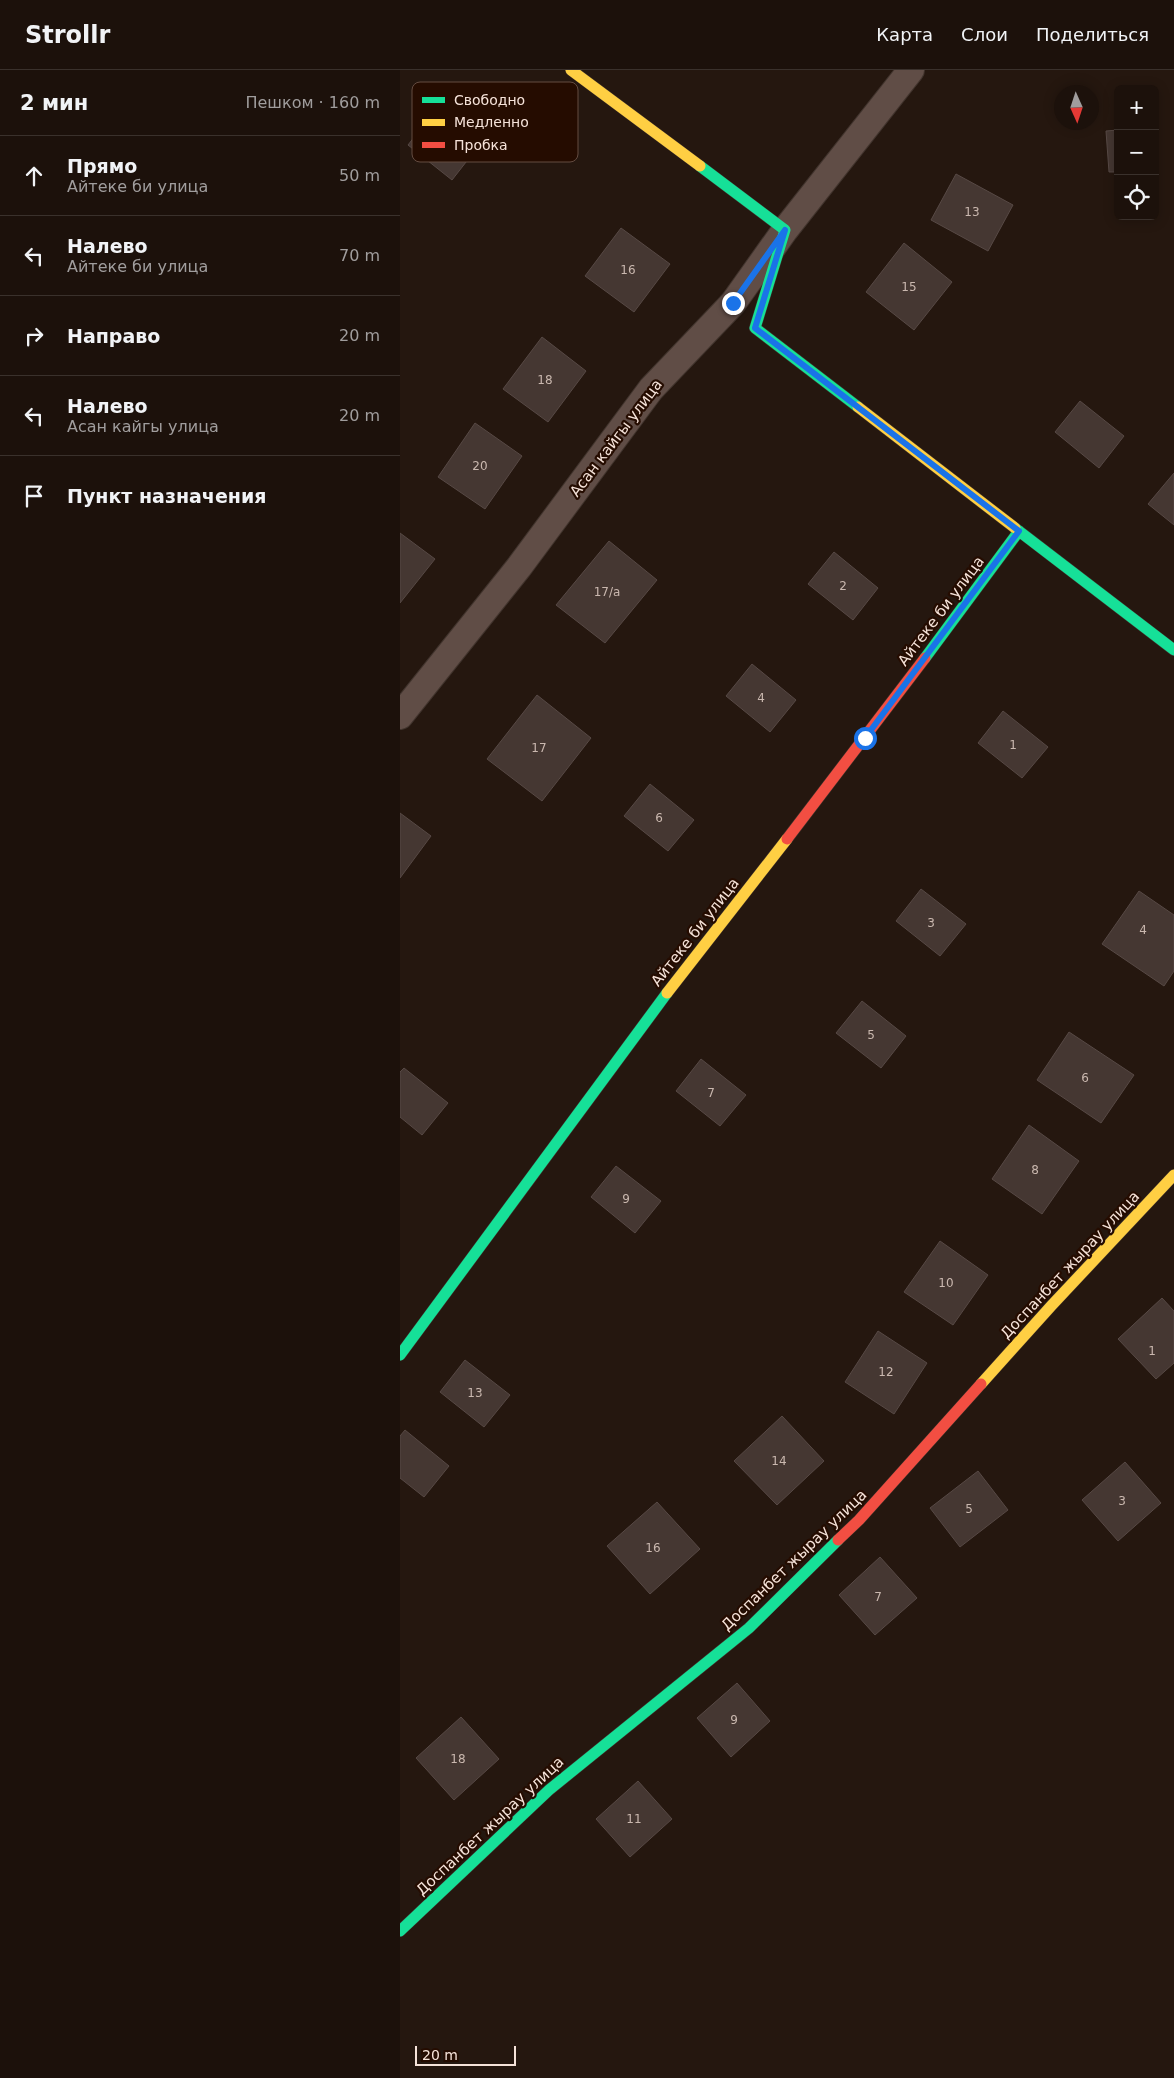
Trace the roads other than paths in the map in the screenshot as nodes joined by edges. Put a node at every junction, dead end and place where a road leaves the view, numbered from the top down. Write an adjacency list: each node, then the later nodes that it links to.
1 (571, 70): 3 (street)
2 (911, 70): 3 (street, Асан кайгы улица)
3 (785, 230): 4 (street); 6 (street, Асан кайгы улица)
4 (1019, 531): 5 (street); 8 (street, Айтеке би улица)
5 (1174, 650)
6 (400, 716)
7 (1171, 1186): 9 (street, Доспанбет жырау улица)
8 (400, 1355)
9 (400, 1930)

